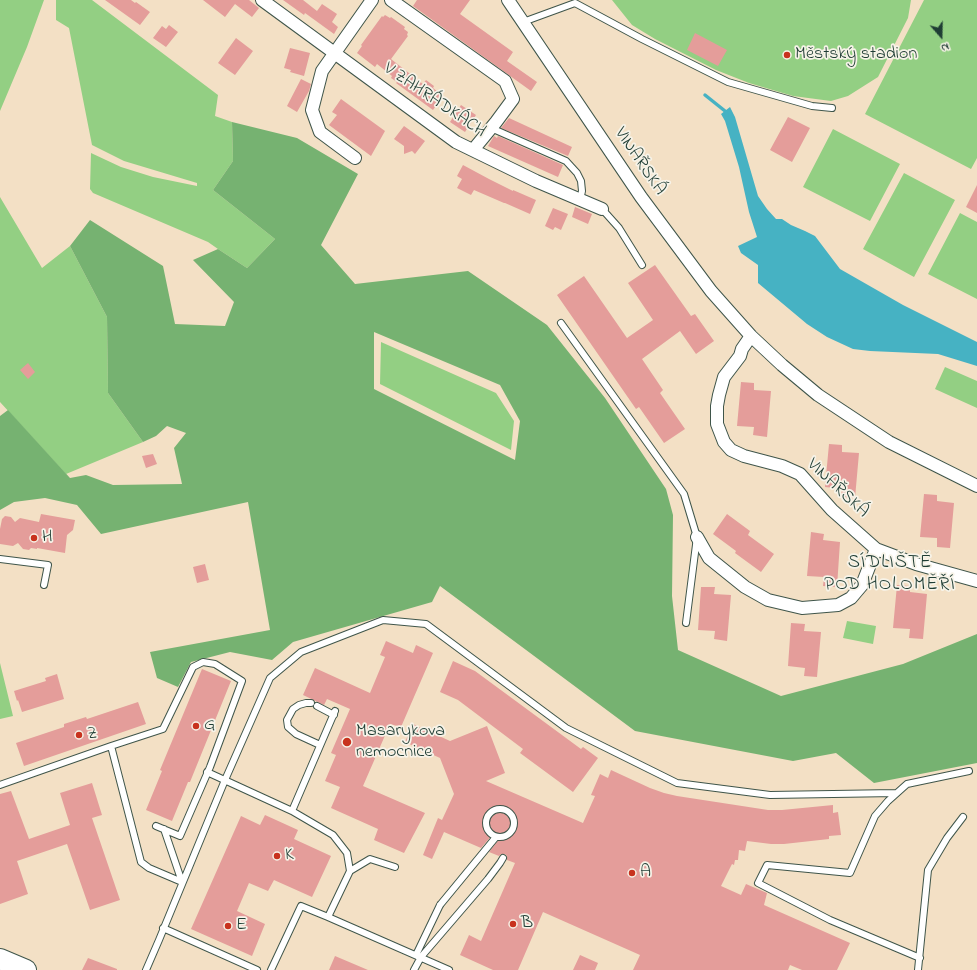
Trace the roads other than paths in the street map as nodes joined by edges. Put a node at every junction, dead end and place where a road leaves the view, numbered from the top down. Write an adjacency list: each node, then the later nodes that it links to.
1 (262, 0): 7 (street, V ZAHRÁDKÁCH)
2 (372, 0): 7 (street)
3 (390, 0): 9 (street)
4 (508, 0): 6 (street, VINAŘSKÁ)
5 (575, 2): 6 (lane); 8 (lane)
6 (523, 22): 16 (street, VINAŘSKÁ)
7 (334, 53): 10 (street, V ZAHRÁDKÁCH); 11 (street)
8 (832, 108)
9 (491, 128): 10 (street); 12 (lane)
10 (473, 150): 12 (street, V ZAHRÁDKÁCH)
11 (355, 158)
12 (580, 200): 13 (street, V ZAHRÁDKÁCH)
13 (602, 209): 14 (lane, V ZAHRÁDKÁCH)
14 (642, 265)
15 (561, 324): 18 (lane)
16 (752, 336): 17 (street, VINAŘSKÁ); 19 (street, VINAŘSKÁ)
17 (977, 486)
18 (696, 537): 19 (street); 23 (lane)
19 (876, 549): 21 (street, VINAŘSKÁ)
20 (0, 559): 22 (lane)
21 (977, 582)
22 (44, 585)
23 (686, 623)
24 (320, 745): 24 (lane); 31 (lane)
25 (111, 746): 27 (lane); 29 (lane); 39 (lane)
26 (969, 771): 30 (lane)
27 (207, 772): 28 (lane); 34 (lane)
28 (224, 780): 30 (lane); 31 (lane); 39 (lane)
29 (0, 785)
30 (896, 793): 43 (lane)
31 (292, 811): 38 (lane)
32 (963, 817): 43 (lane)
33 (156, 826): 34 (lane)
34 (164, 829): 39 (lane)
35 (496, 837): 35 (lane, bridge); 42 (lane, bridge)
36 (502, 858): 42 (lane)
37 (395, 867): 38 (lane)
38 (350, 871): 40 (lane)
39 (182, 882): 41 (lane)
40 (328, 917): 42 (lane); 48 (lane)
41 (163, 928): 46 (lane); 47 (lane)
42 (418, 956): 49 (lane); 50 (lane)
43 (920, 958): 51 (lane)
44 (0, 959): 45 (main road)
45 (26, 970)
46 (146, 970)
47 (257, 970)
48 (271, 970)
49 (414, 970)
50 (449, 970)
51 (918, 970)

